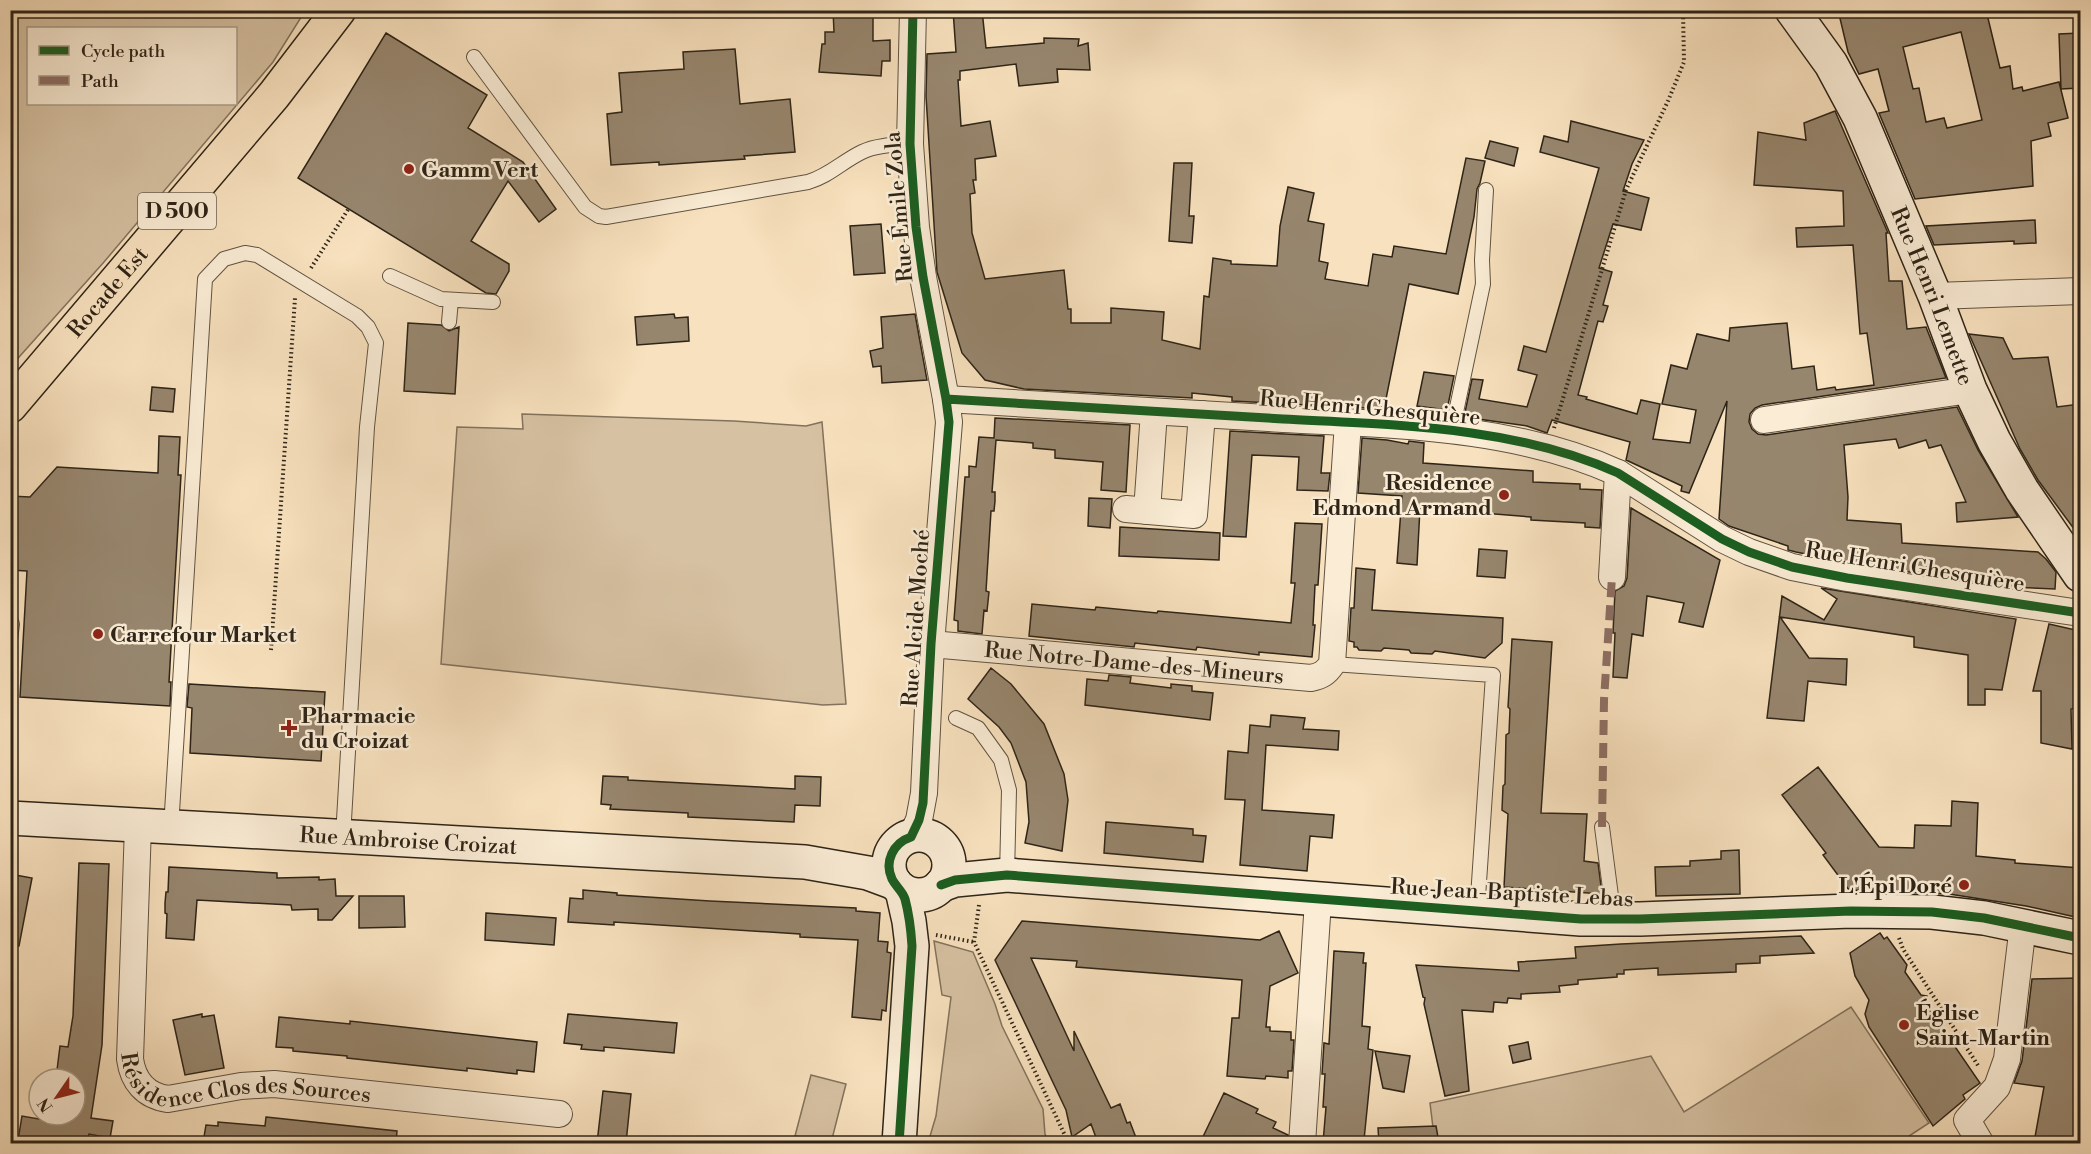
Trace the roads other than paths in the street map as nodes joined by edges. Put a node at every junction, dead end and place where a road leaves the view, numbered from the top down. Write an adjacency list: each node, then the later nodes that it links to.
1 (339, 10): 15 (main road, Rocade Est / D 500)
2 (913, 10): 5 (street, Rue Émile Zola)
3 (1792, 10): 9 (street, Rue Henri Lemette)
4 (474, 57): 5 (lane)
5 (909, 144): 14 (street, Rue Émile Zola)
6 (1486, 190): 20 (lane)
7 (390, 276): 10 (lane)
8 (2080, 291): 9 (street)
9 (1935, 296): 13 (street, Rue Henri Lemette); 22 (lane)
10 (451, 300): 11 (lane); 12 (lane)
11 (493, 302)
12 (449, 322)
13 (1970, 390): 18 (street); 23 (street, Rue Henri Lemette)
14 (946, 399): 16 (street, Rue Henri Ghesquière); 28 (street, Rue Alcide Moché)
15 (10, 406)
16 (1154, 412): 17 (street, Rue Henri Ghesquière); 17 (street)
17 (1202, 414): 19 (street, Rue Henri Ghesquière)
18 (1764, 420)
19 (1348, 422): 20 (street, Rue Henri Ghesquière); 29 (street)
20 (1452, 431): 21 (street, Rue Henri Ghesquière)
21 (1618, 473): 24 (street); 25 (street, Rue Henri Ghesquière)
22 (2080, 561)
23 (2080, 575)
24 (1612, 577)
25 (2080, 613)
26 (12, 624): 27 (lane)
27 (10, 640)
28 (931, 644): 29 (street, Rue Notre-Dame-des-Mineurs); 36 (street, Rue Alcide Moché)
29 (1332, 664): 42 (lane)
30 (956, 718): 38 (lane)
31 (10, 818): 32 (street, Rue Ambroise Croizat)
32 (138, 826): 34 (street, Rue Ambroise Croizat); 47 (street, Résidence Clos des Sources)
33 (1602, 827): 43 (lane)
34 (171, 828): 35 (street, Rue Ambroise Croizat); 35 (lane)
35 (343, 837): 37 (street, Rue Ambroise Croizat)
36 (917, 842): 37 (street, Rue Ambroise Croizat); 38 (street, Rue Jean-Baptiste Lebas); 39 (street); 40 (street)
37 (805, 862): 39 (street, Rue Ambroise Croizat)
38 (995, 876): 40 (street, Rue Jean-Baptiste Lebas); 41 (street, Rue Jean-Baptiste Lebas)
39 (898, 886): 40 (street); 46 (street)
40 (939, 887): 46 (street)
41 (1318, 901): 42 (street, Rue Jean-Baptiste Lebas); 49 (street)
42 (1477, 912): 43 (street, Rue Jean-Baptiste Lebas)
43 (1614, 919): 44 (street, Rue Jean-Baptiste Lebas)
44 (2023, 925): 45 (street, Rue Jean-Baptiste Lebas); 50 (street)
45 (2080, 938)
46 (911, 978): 48 (street)
47 (559, 1114)
48 (899, 1143)
49 (1302, 1143)
50 (1982, 1143)

